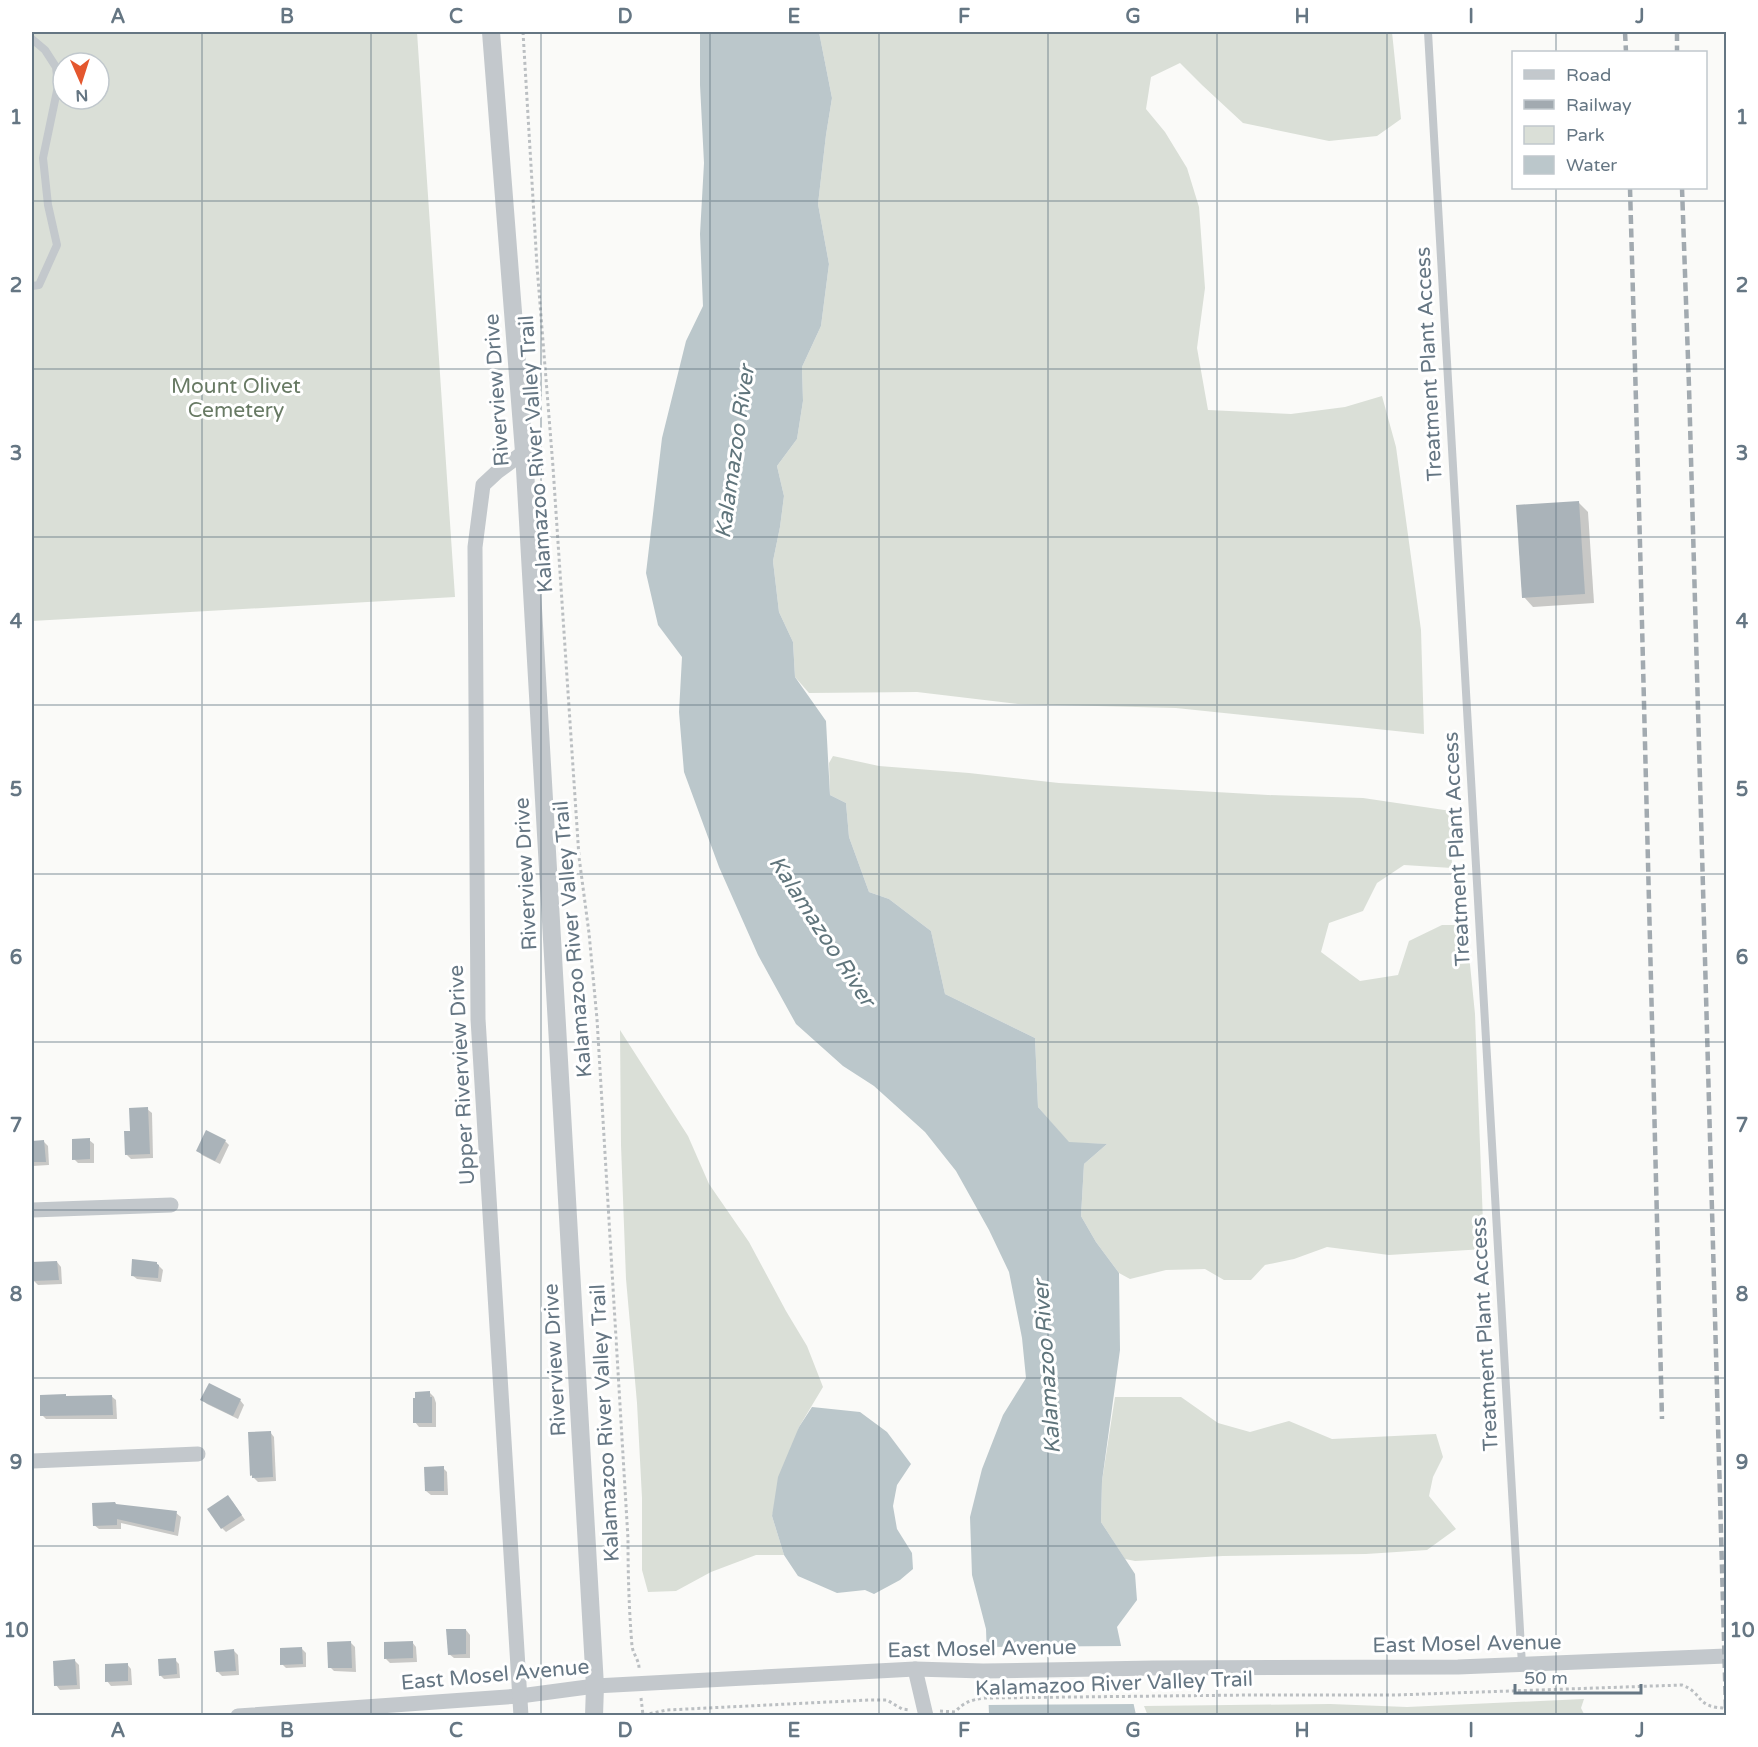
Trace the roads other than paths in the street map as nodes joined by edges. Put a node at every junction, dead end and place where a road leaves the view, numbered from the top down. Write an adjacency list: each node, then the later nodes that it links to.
1 (491, 32): 5 (street, Riverview Drive)
2 (1428, 32): 11 (lane, Treatment Plant Access)
3 (32, 39): 4 (lane)
4 (32, 286)
5 (524, 452): 13 (street, Riverview Drive); 14 (street, Upper Riverview Drive)
6 (171, 1205): 7 (street)
7 (32, 1210)
8 (198, 1454): 9 (street)
9 (32, 1461)
10 (1726, 1656): 11 (street, East Mosel Avenue)
11 (1522, 1665): 12 (street, East Mosel Avenue)
12 (915, 1669): 13 (street, East Mosel Avenue); 15 (street)
13 (596, 1686): 14 (street, East Mosel Avenue); 18 (street, Riverview Drive)
14 (520, 1696): 16 (street, East Mosel Avenue); 17 (street, Upper Riverview Drive)
15 (926, 1713)
16 (238, 1716)
17 (521, 1716)
18 (594, 1716)

